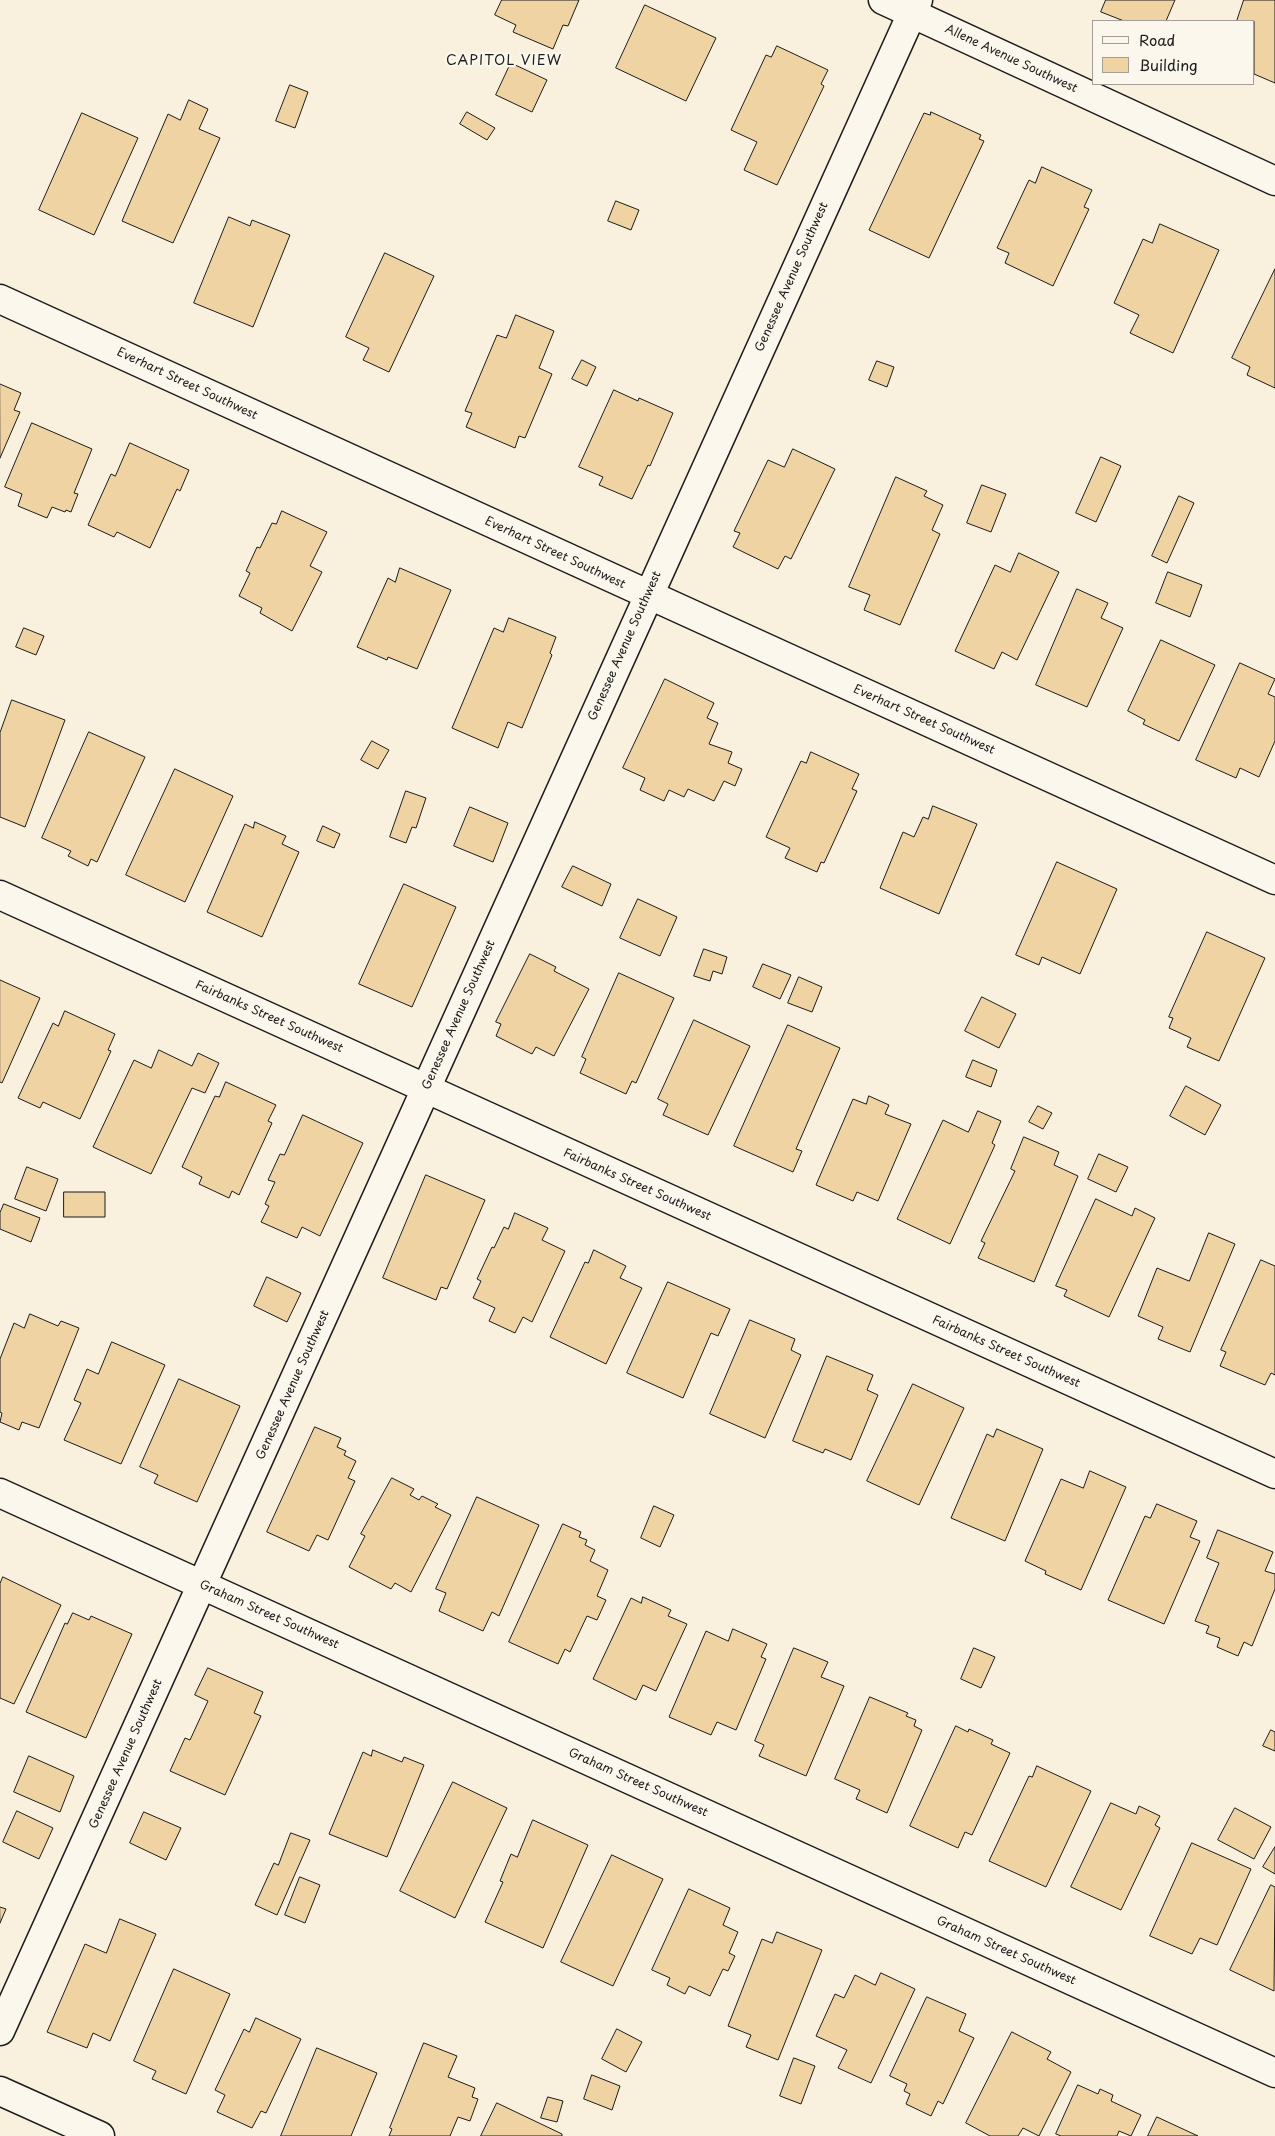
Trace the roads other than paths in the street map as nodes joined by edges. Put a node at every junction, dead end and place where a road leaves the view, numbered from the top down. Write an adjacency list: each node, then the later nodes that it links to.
1 (883, 0): 2 (street, Allene Avenue Southwest)
2 (915, 7): 3 (street, Allene Avenue Southwest); 5 (street, Genessee Avenue Southwest)
3 (1275, 181)
4 (0, 299): 5 (street, Everhart Street Southwest)
5 (648, 595): 6 (street, Everhart Street Southwest); 8 (street, Genessee Avenue Southwest)
6 (1275, 880)
7 (0, 895): 8 (street, Fairbanks Street Southwest)
8 (426, 1089): 9 (street, Fairbanks Street Southwest); 11 (street, Genessee Avenue Southwest)
9 (1275, 1474)
10 (0, 1493): 11 (street, Graham Street Southwest)
11 (203, 1585): 12 (street, Genessee Avenue Southwest); 13 (street, Graham Street Southwest)
12 (0, 2031)
13 (1275, 2073)
14 (0, 2091): 15 (street)
15 (100, 2136)

